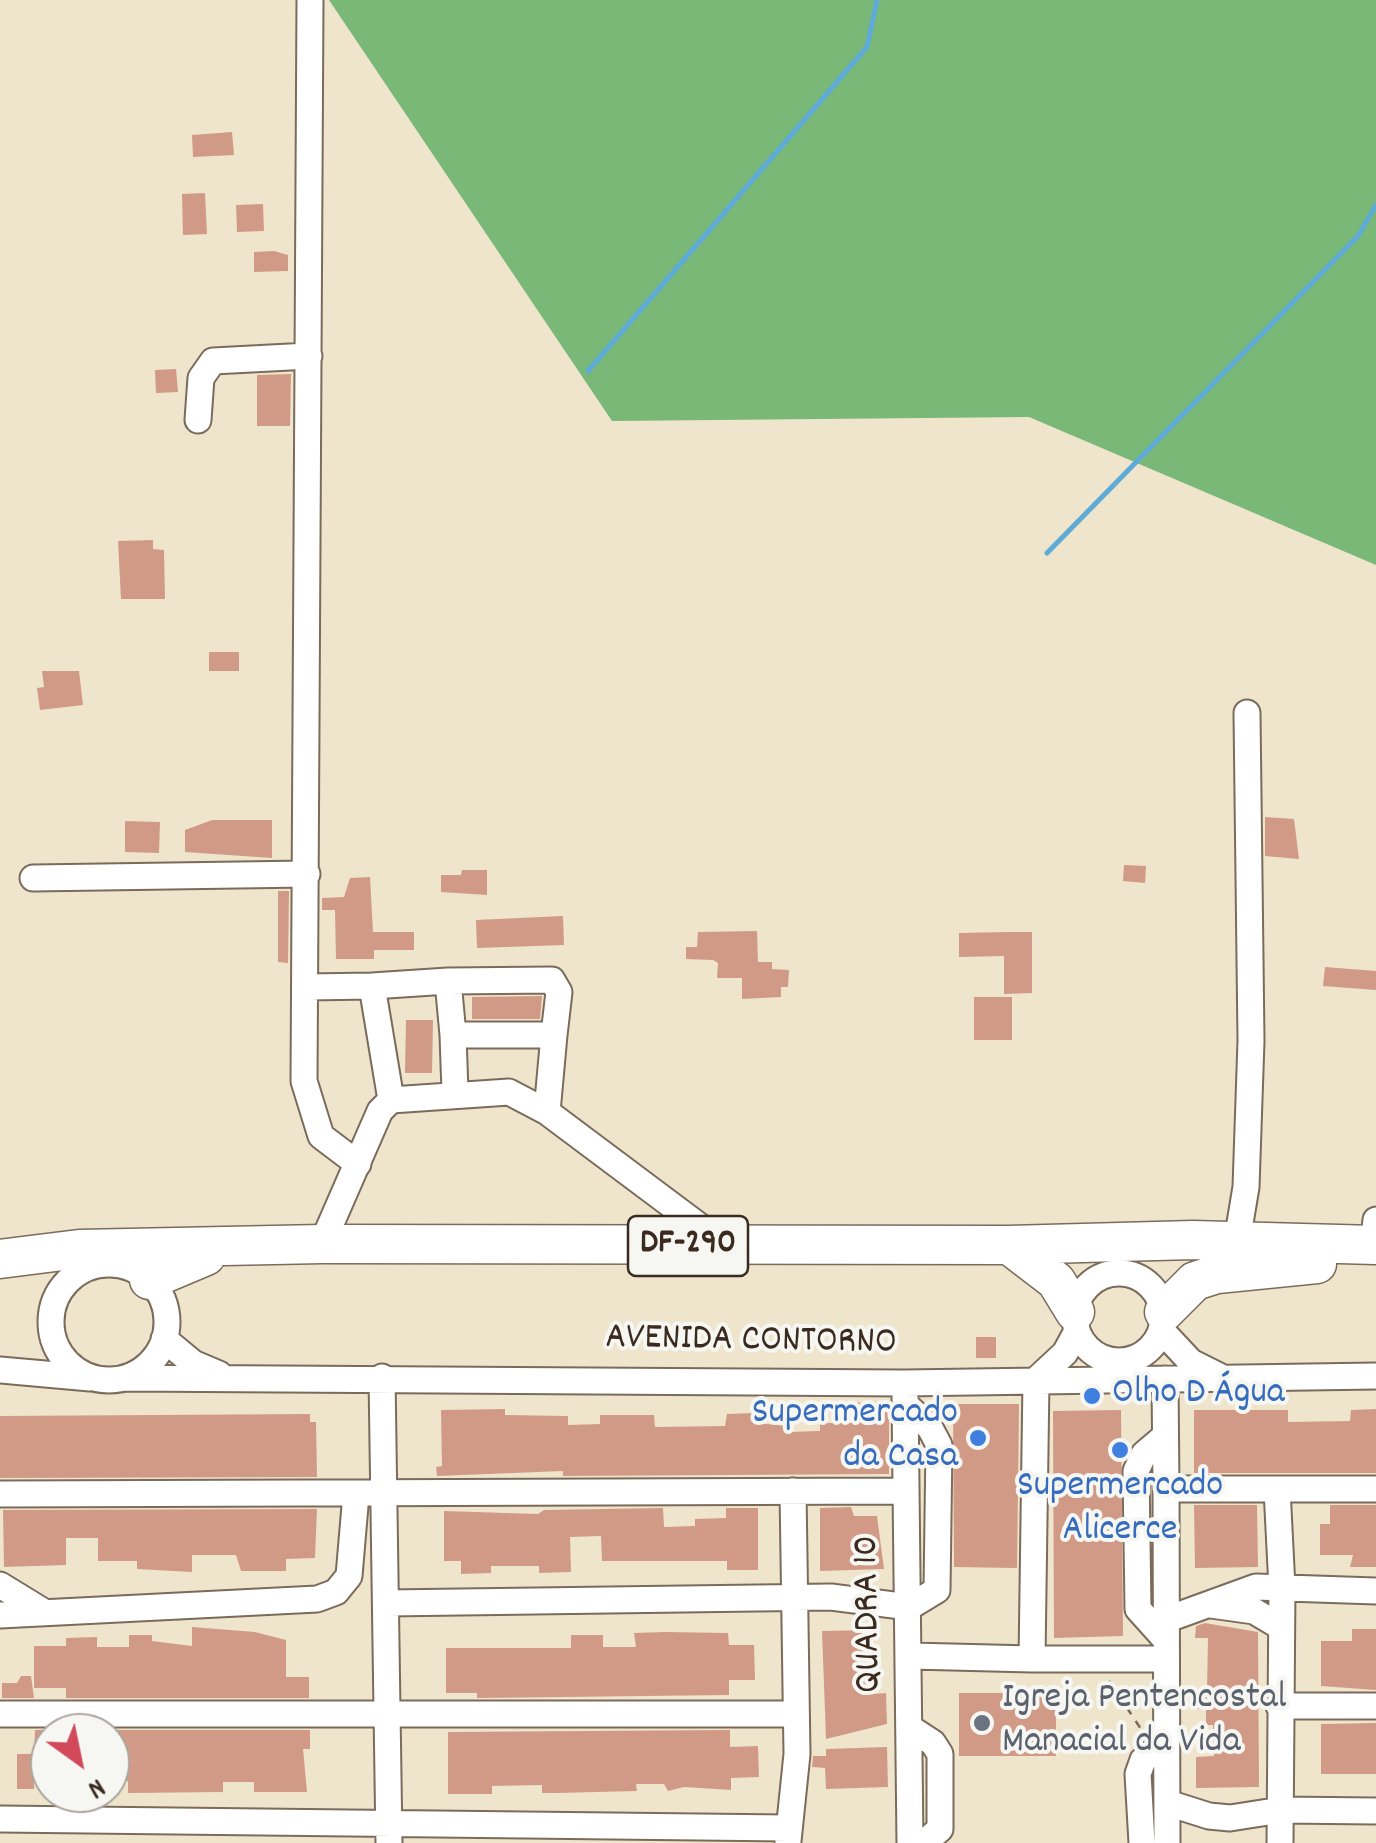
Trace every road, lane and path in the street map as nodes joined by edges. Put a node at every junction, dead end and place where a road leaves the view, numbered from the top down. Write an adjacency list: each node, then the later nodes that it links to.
1 (310, 0): 2 (street)
2 (308, 356): 3 (street); 5 (street)
3 (198, 420)
4 (1247, 714): 17 (street)
5 (307, 874): 6 (street); 9 (street)
6 (34, 878)
7 (448, 980): 8 (street); 10 (street); 11 (street)
8 (372, 986): 9 (street); 13 (street)
9 (307, 987): 15 (street)
10 (453, 1035): 11 (street); 12 (street)
11 (554, 1036): 14 (street)
12 (455, 1092): 13 (street); 14 (street)
13 (390, 1100): 15 (street)
14 (547, 1112): 21 (street)
15 (358, 1164): 18 (street)
16 (1375, 1237): 17 (highway, DF-290); 27 (highway)
17 (1237, 1241): 22 (highway, DF-290)
18 (322, 1244): 20 (highway, DF-290); 21 (highway, DF-290)
19 (1009, 1245): 21 (highway, DF-290); 22 (highway, DF-290); 26 (highway)
20 (232, 1246): 23 (highway, DF-290); 25 (highway)
21 (726, 1246)
22 (1119, 1257): 26 (street); 27 (street)
23 (3, 1258): 24 (highway)
24 (70, 1280): 25 (street); 34 (street)
25 (149, 1280): 28 (street)
26 (1076, 1321): 30 (street); 37 (street)
27 (1163, 1322): 30 (street); 33 (street)
28 (164, 1339): 34 (street); 36 (street)
29 (0, 1370): 34 (street, AVENIDA CONTORNO)
30 (1118, 1370): 35 (street, AVENIDA CONTORNO); 37 (street, AVENIDA CONTORNO)
31 (1376, 1376): 33 (street, AVENIDA CONTORNO)
32 (382, 1377): 36 (street, AVENIDA CONTORNO); 38 (street, AVENIDA CONTORNO); 47 (street)
33 (1223, 1378): 35 (street, AVENIDA CONTORNO)
34 (113, 1379): 36 (street, AVENIDA CONTORNO)
35 (1165, 1379): 39 (street)
36 (232, 1380)
37 (1036, 1380): 38 (street, AVENIDA CONTORNO); 60 (street)
38 (905, 1393): 42 (street, QUADRA 10); 54 (street)
39 (1164, 1437): 40 (street); 58 (street)
40 (1166, 1489): 41 (street); 58 (street)
41 (1277, 1489): 43 (street); 49 (street)
42 (905, 1490): 44 (street); 54 (street, QUADRA 10)
43 (1376, 1490)
44 (794, 1491): 47 (street); 51 (street)
45 (0, 1494): 46 (street)
46 (356, 1494): 47 (street); 55 (street)
47 (384, 1494): 52 (street)
48 (0, 1585): 55 (street)
49 (1282, 1588): 50 (street); 53 (street); 57 (street)
50 (1376, 1590)
51 (793, 1598): 52 (street); 54 (street); 66 (street)
52 (387, 1603): 64 (street)
53 (1200, 1605): 57 (street); 58 (street)
54 (909, 1607): 59 (street, QUADRA 10)
55 (44, 1612): 56 (street)
56 (0, 1615)
57 (1281, 1627): 62 (street)
58 (1166, 1639): 61 (street); 68 (street)
59 (911, 1656): 60 (street); 67 (street, QUADRA 10)
60 (1032, 1659): 61 (street)
61 (1095, 1660): 68 (path)
62 (1279, 1706): 63 (street); 70 (street)
63 (1376, 1706)
64 (389, 1713): 65 (street); 66 (street); 73 (street)
65 (0, 1714)
66 (796, 1714): 74 (street)
67 (910, 1728): 75 (street, QUADRA 10); 76 (street)
68 (1160, 1746): 69 (street); 77 (street)
69 (1168, 1803): 70 (street); 78 (street)
70 (1281, 1810): 71 (street); 79 (street)
71 (1376, 1811)
72 (0, 1819): 73 (street)
73 (389, 1832): 74 (street)
74 (788, 1835)
75 (910, 1843)
76 (924, 1843)
77 (1142, 1843)
78 (1167, 1843)
79 (1280, 1843)

